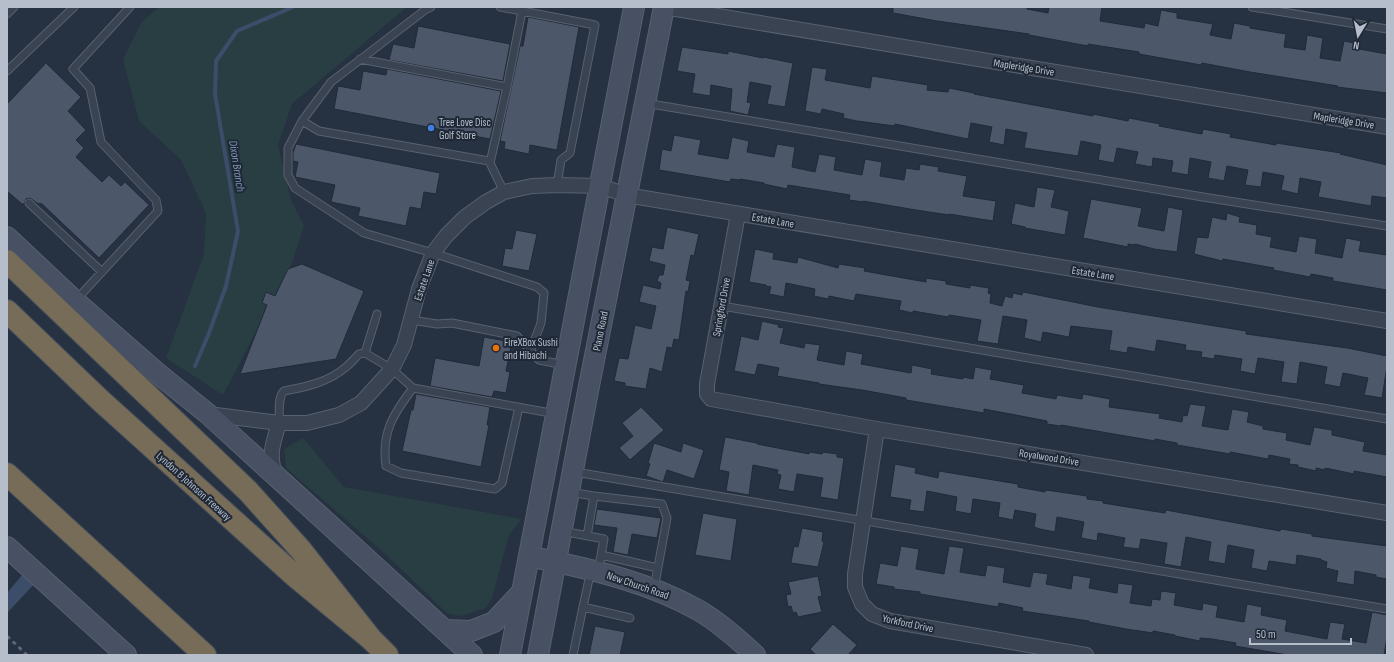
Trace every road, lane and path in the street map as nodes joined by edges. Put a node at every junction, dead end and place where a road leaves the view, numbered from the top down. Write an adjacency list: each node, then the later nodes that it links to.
1 (14, 7): 10 (lane)
2 (74, 7): 13 (lane)
3 (130, 7): 29 (lane)
4 (431, 7): 12 (lane)
5 (500, 7): 9 (lane)
6 (634, 7): 20 (main road)
7 (663, 7): 15 (main road, Plano Road); 17 (street, Mapleridge Drive)
8 (1252, 7): 11 (lane)
9 (522, 11): 14 (lane); 19 (lane)
10 (7, 14)
11 (1387, 29)
12 (360, 59): 14 (lane); 16 (lane)
13 (7, 71)
14 (507, 88): 18 (lane)
15 (645, 103): 22 (main road, Plano Road); 25 (lane)
16 (302, 122): 18 (lane); 27 (lane)
17 (1387, 127)
18 (490, 163): 21 (lane)
19 (557, 185): 20 (street, Estate Lane); 21 (street, Estate Lane)
20 (601, 186): 22 (street, Estate Lane); 36 (main road)
21 (504, 192): 27 (street, Estate Lane)
22 (626, 195): 24 (street, Estate Lane); 42 (main road, Plano Road)
23 (29, 203): 29 (lane)
24 (738, 214): 31 (street, Springford Drive); 35 (street, Estate Lane)
25 (1387, 226)
26 (7, 236): 30 (main road)
27 (433, 253): 34 (street, Estate Lane); 37 (lane)
28 (7, 261): 69 (highway)
29 (102, 272): 30 (lane)
30 (75, 301): 45 (main road)
31 (722, 306): 43 (street, Springford Drive); 47 (lane)
32 (7, 311): 69 (highway, Lyndon B Johnson Freeway)
33 (377, 314): 38 (lane)
34 (411, 320): 37 (lane); 40 (street, Estate Lane)
35 (1387, 321)
36 (570, 336): 39 (main road); 42 (main road)
37 (530, 352): 39 (lane)
38 (365, 353): 40 (lane); 48 (lane)
39 (565, 365): 46 (main road)
40 (392, 369): 41 (lane); 48 (street, Estate Lane)
41 (413, 388): 44 (lane); 44 (lane)
42 (588, 390): 50 (main road, Plano Road)
43 (711, 399): 49 (street, Royalwood Drive)
44 (519, 407): 46 (lane)
45 (208, 414): 48 (street, Estate Lane); 52 (main road)
46 (556, 414): 60 (main road)
47 (1387, 419)
48 (280, 423): 52 (street)
49 (877, 429): 55 (street, Royalwood Drive); 56 (street, Yorkford Drive)
50 (572, 472): 53 (main road, Plano Road); 56 (lane)
51 (7, 474): 72 (highway)
52 (275, 476): 70 (main road)
53 (568, 492): 54 (lane); 57 (main road, Plano Road)
54 (594, 496): 58 (lane); 63 (lane)
55 (1387, 513)
56 (863, 522): 67 (lane); 79 (street, Yorkford Drive)
57 (561, 531): 58 (lane); 61 (main road, Plano Road)
58 (587, 536): 62 (lane)
59 (7, 547): 71 (main road)
60 (528, 557): 61 (main road, New Church Road); 65 (main road)
61 (555, 562): 62 (main road, New Church Road); 76 (main road, Plano Road)
62 (597, 566): 63 (lane); 64 (main road, New Church Road); 66 (lane)
63 (658, 568): 64 (lane)
64 (654, 589): 78 (main road, New Church Road)
65 (521, 593): 70 (main road); 75 (main road)
66 (583, 607): 68 (lane); 77 (lane)
67 (1387, 609)
68 (630, 618)
69 (371, 639): 73 (highway, Lyndon B Johnson Freeway)
70 (454, 641): 74 (main road)
71 (126, 655)
72 (205, 655)
73 (387, 655)
74 (472, 655)
75 (510, 655)
76 (538, 655)
77 (573, 655)
78 (755, 655)
79 (1086, 655)

